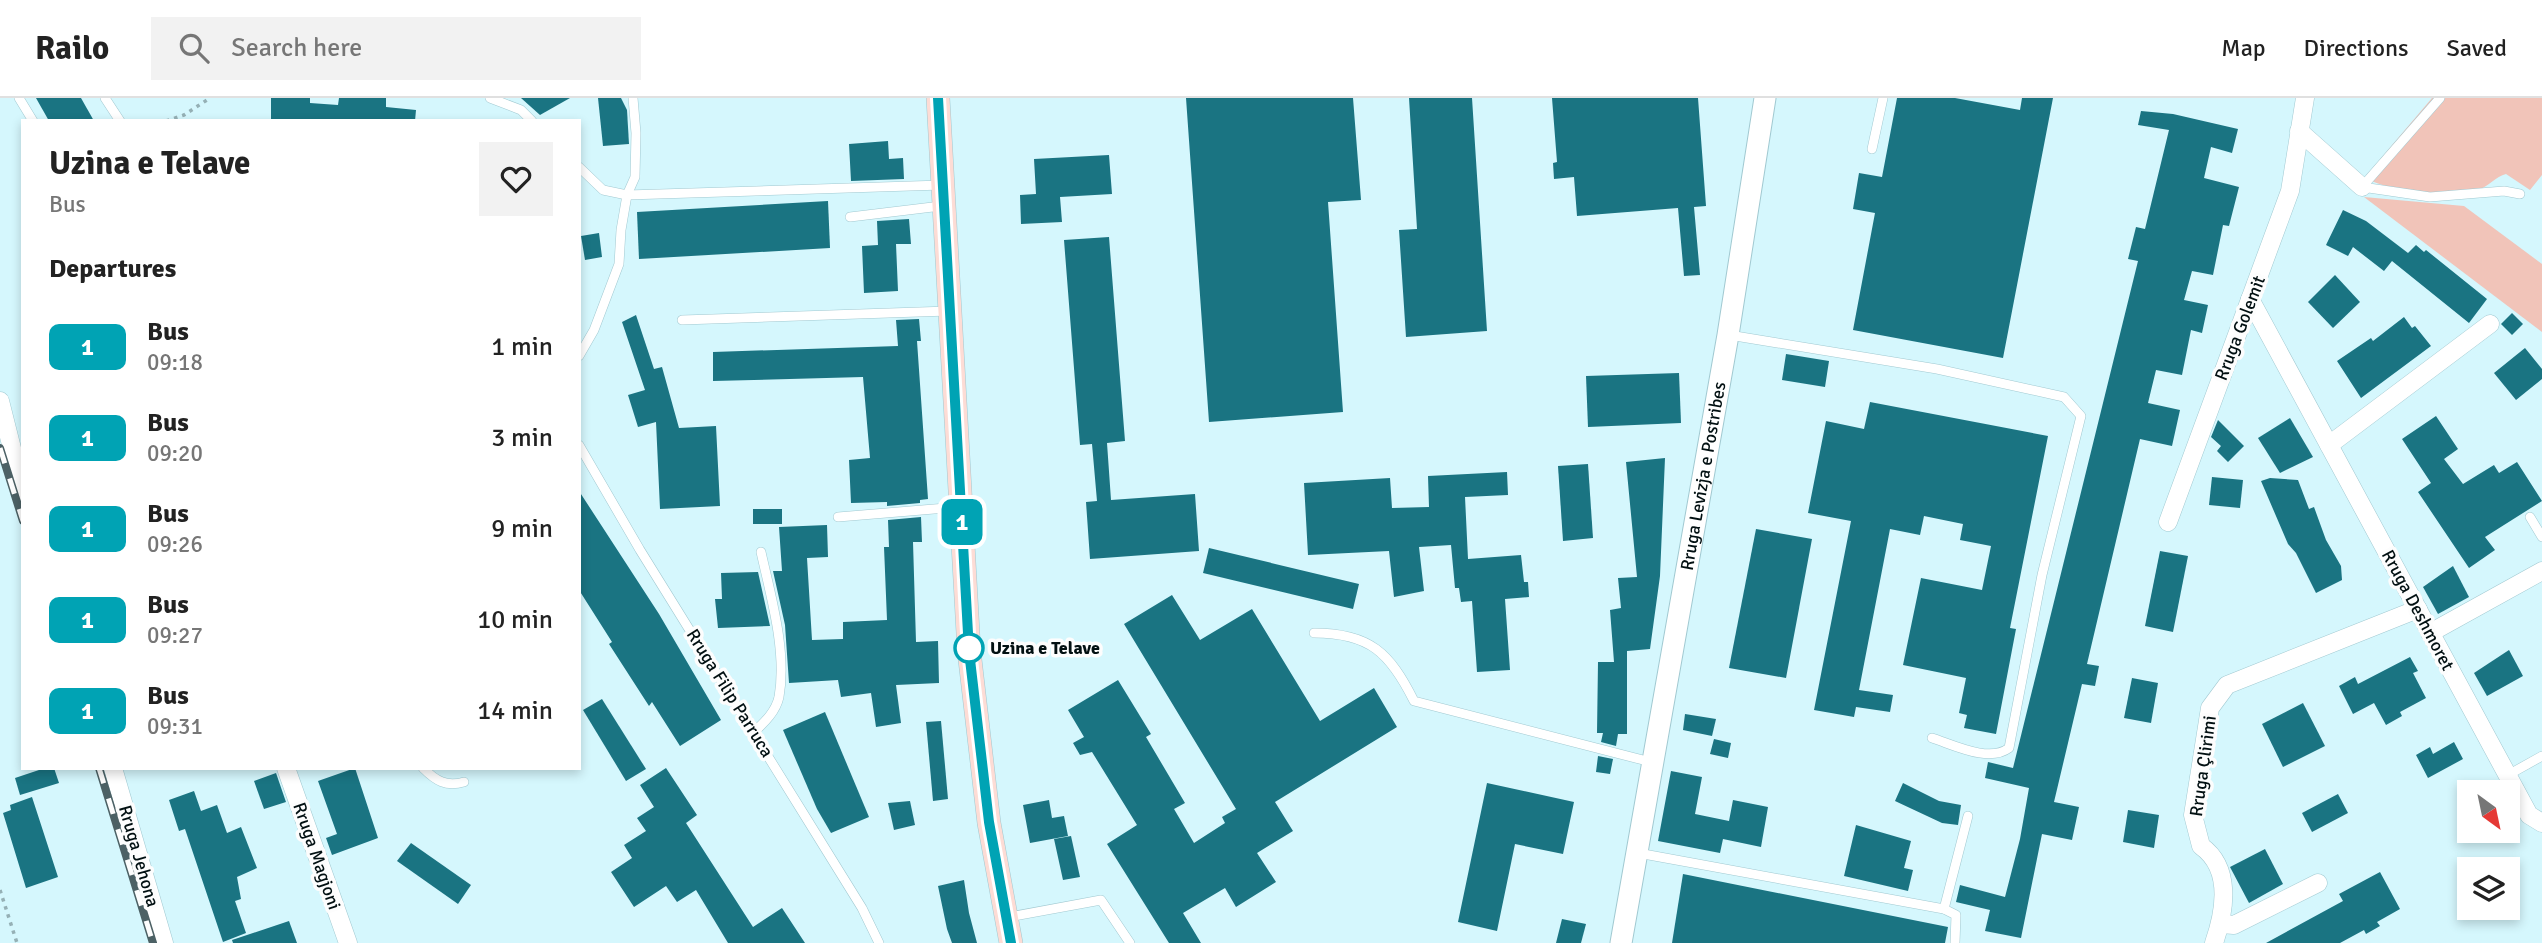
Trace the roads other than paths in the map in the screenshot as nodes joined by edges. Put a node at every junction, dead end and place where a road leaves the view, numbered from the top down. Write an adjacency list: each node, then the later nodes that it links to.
1 (19, 98): 10 (lane)
2 (104, 98): 11 (lane)
3 (490, 98): 12 (lane)
4 (633, 98): 17 (lane)
5 (938, 98): 19 (main road)
6 (1765, 98): 25 (street, Rruga Levizja e Postribes)
7 (1883, 98): 14 (lane)
8 (2305, 98): 13 (street, Rruga Golemit)
9 (2440, 98): 16 (lane)
10 (32, 119)
11 (119, 119)
12 (530, 119)
13 (2299, 131): 16 (street); 21 (street, Rruga Golemit)
14 (1872, 149)
15 (581, 169): 17 (lane)
16 (2362, 187): 18 (lane)
17 (628, 194): 19 (lane); 26 (lane)
18 (2520, 194)
19 (945, 196): 20 (lane); 22 (main road)
20 (850, 217)
21 (2250, 299): 28 (street, Rruga Deshmoret); 34 (street, Rruga Golemit)
22 (951, 310): 23 (lane); 31 (main road)
23 (682, 320)
24 (2490, 324): 28 (street)
25 (1728, 335): 42 (lane); 44 (street, Rruga Levizja e Postribes)
26 (581, 352)
27 (0, 401): 30 (street)
28 (2329, 445): 38 (street, Rruga Deshmoret)
29 (581, 449): 41 (lane, Rruga Filip Parruca)
30 (21, 484)
31 (961, 506): 32 (lane); 55 (main road)
32 (838, 517)
33 (2530, 517): 35 (lane)
34 (2168, 522)
35 (2542, 537)
36 (761, 552): 41 (lane)
37 (2542, 571): 39 (street)
38 (2418, 609): 39 (street, Rruga Deshmoret); 56 (street, Rruga Çlirimi)
39 (2430, 633): 48 (street, Rruga Deshmoret)
40 (1314, 634): 44 (lane)
41 (754, 732): 59 (lane, Rruga Filip Parruca)
42 (1932, 738)
43 (2542, 756): 48 (lane)
44 (1655, 763): 52 (street, Rruga Levizja e Postribes)
45 (114, 770): 57 (street, Rruga Jehona)
46 (287, 770): 58 (street, Rruga Magjoni)
47 (426, 770): 49 (lane)
48 (2508, 775): 51 (street, Rruga Deshmoret)
49 (464, 782)
50 (1968, 817): 54 (lane)
51 (2542, 823)
52 (1638, 853): 54 (lane); 62 (street, Rruga Levizja e Postribes)
53 (2318, 883): 56 (street)
54 (1944, 909): 63 (lane)
55 (1004, 918): 60 (main road); 61 (lane)
56 (2221, 923): 64 (street, Rruga Çlirimi)
57 (164, 943)
58 (348, 943)
59 (878, 943)
60 (1011, 943)
61 (1130, 943)
62 (1621, 943)
63 (1955, 943)
64 (2214, 943)

